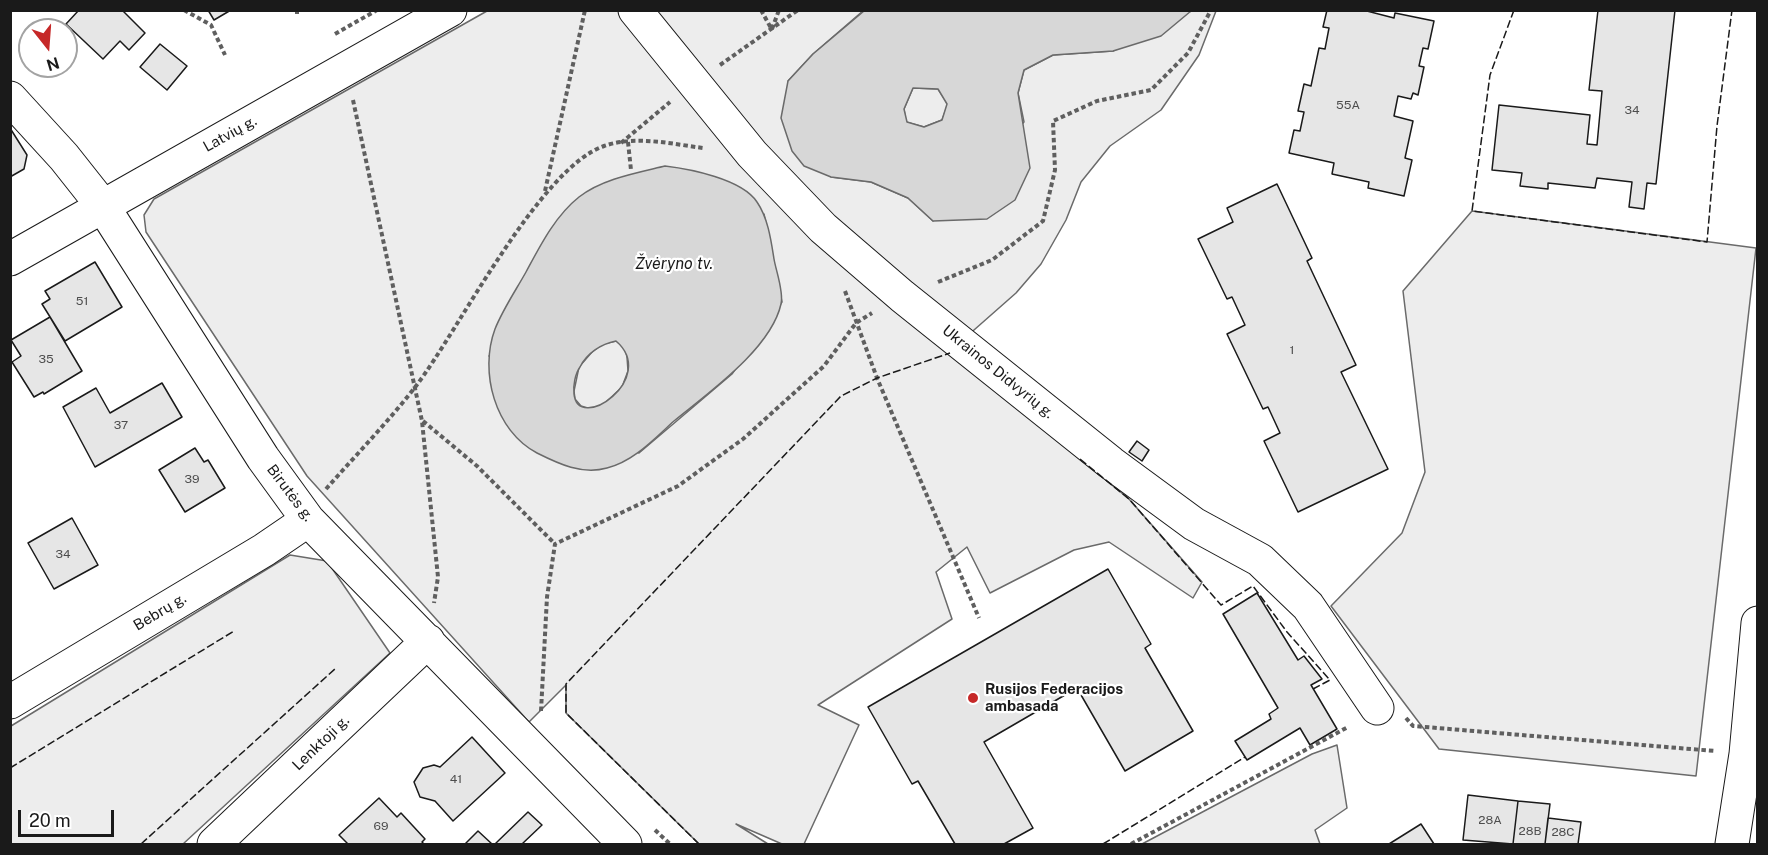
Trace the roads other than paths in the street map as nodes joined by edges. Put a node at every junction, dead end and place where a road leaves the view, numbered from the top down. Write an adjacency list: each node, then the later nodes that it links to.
1 (450, 10): 4 (street, Latvių g.)
2 (635, 10): 10 (street, Ukrainos Didvyrių g.)
3 (10, 98): 4 (street, Birutės g.)
4 (102, 205): 5 (street, Latvių g.); 6 (street, Birutės g.)
5 (10, 259)
6 (308, 520): 8 (street, Birutės g.); 9 (street, Bebrų g.)
7 (1758, 624): 13 (street)
8 (428, 641): 11 (street, Lenktoji g.); 12 (street, Birutės g.)
9 (10, 702)
10 (1377, 708)
11 (214, 844)
12 (625, 844)
13 (1732, 844)

